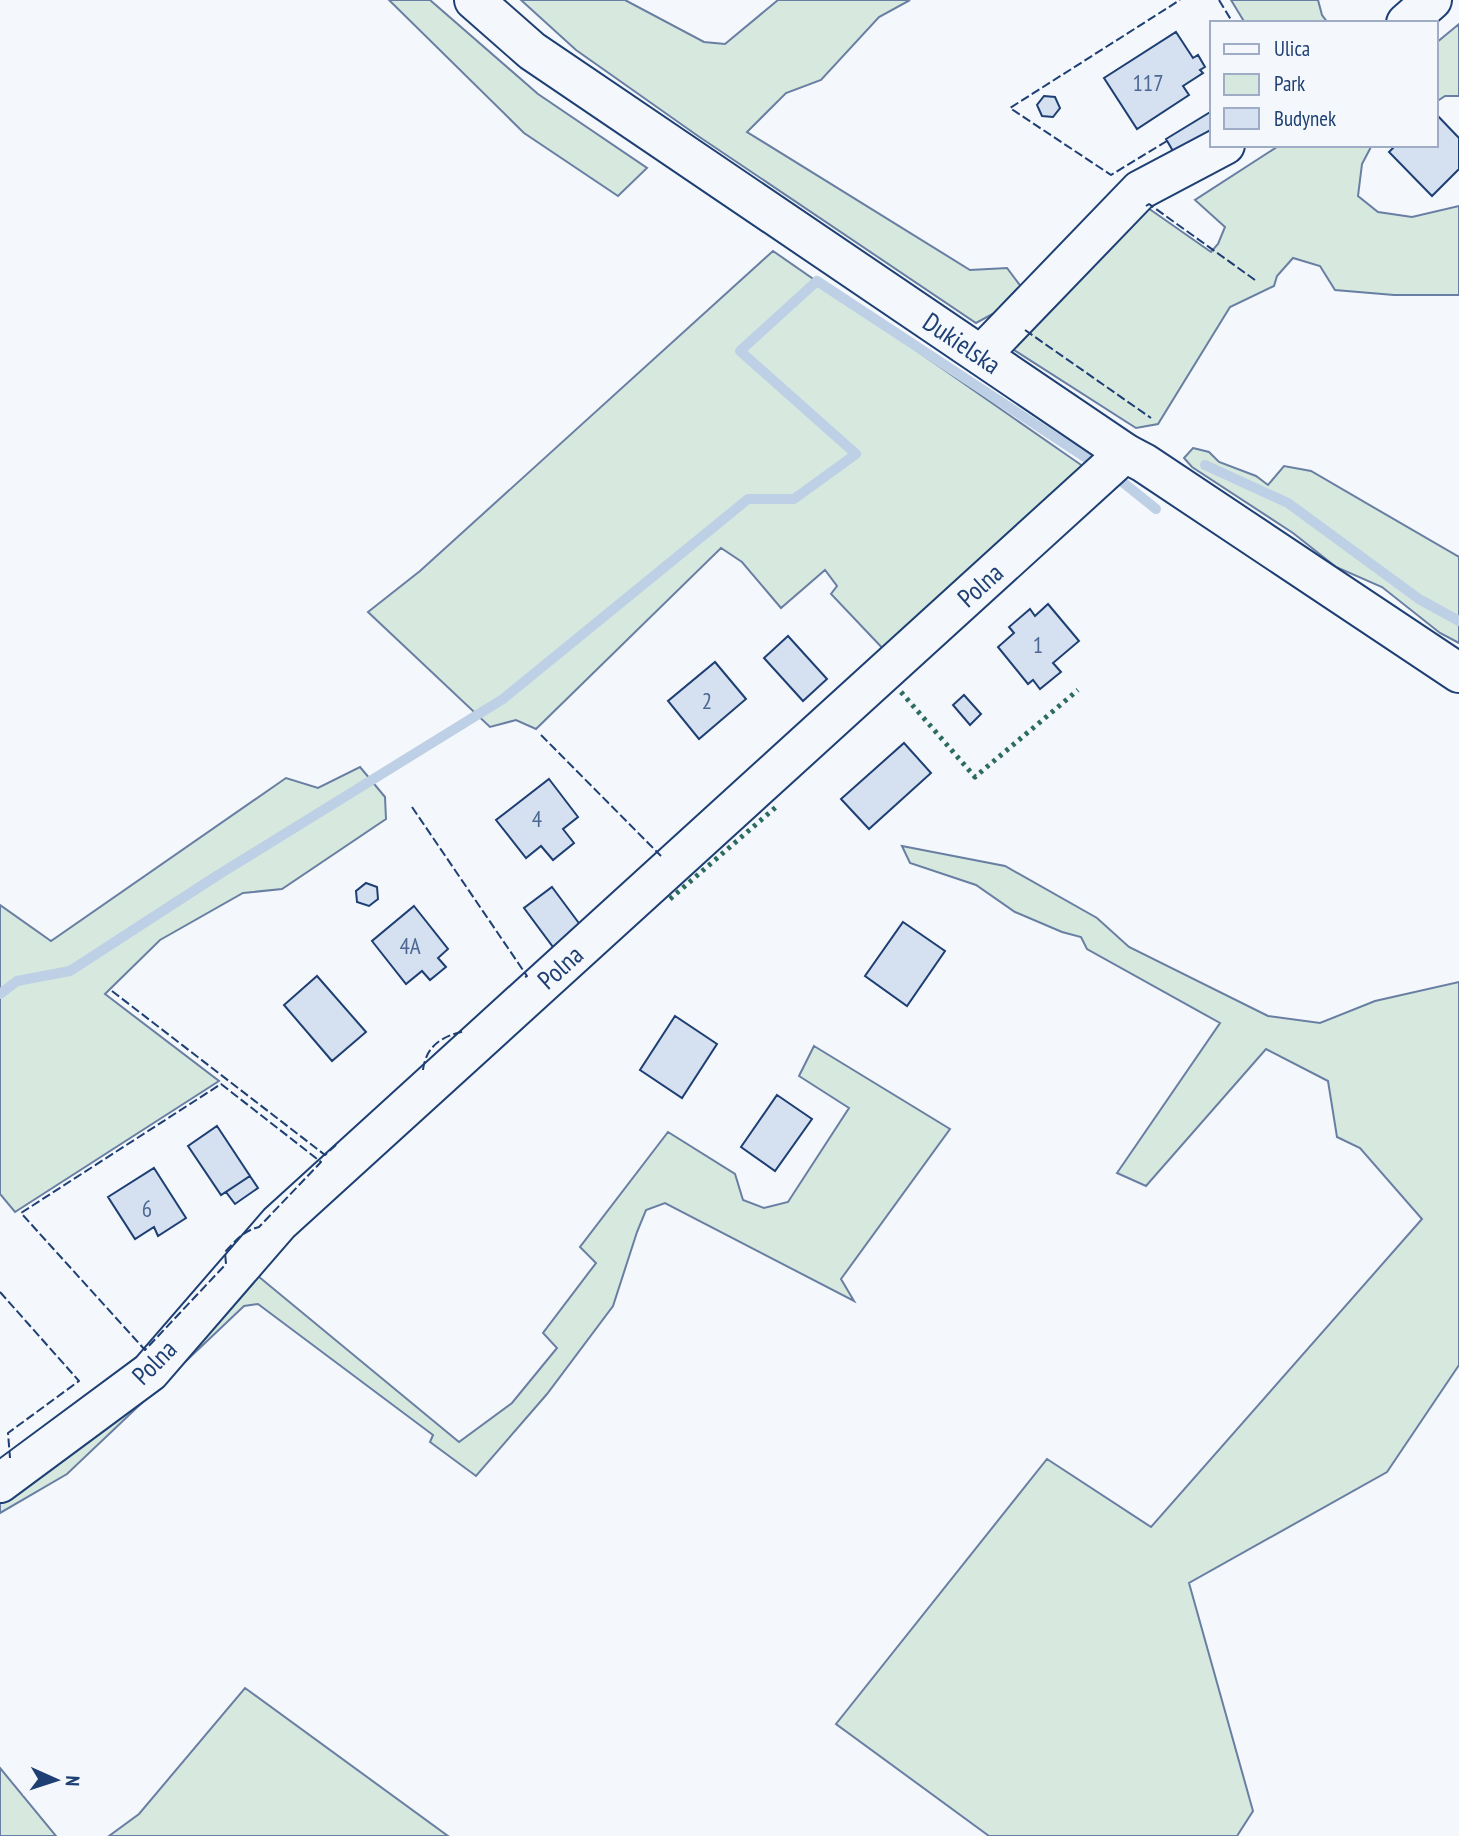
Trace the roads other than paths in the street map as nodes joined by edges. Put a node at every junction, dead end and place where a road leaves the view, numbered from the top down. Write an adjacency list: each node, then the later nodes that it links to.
1 (474, 0): 5 (street, Dukielska)
2 (1432, 0): 3 (street)
3 (1408, 21)
4 (1221, 147): 5 (street)
5 (981, 355): 6 (street, Dukielska)
6 (1125, 453): 7 (street, Dukielska); 8 (street, Polna)
7 (1459, 673)
8 (0, 1483)

